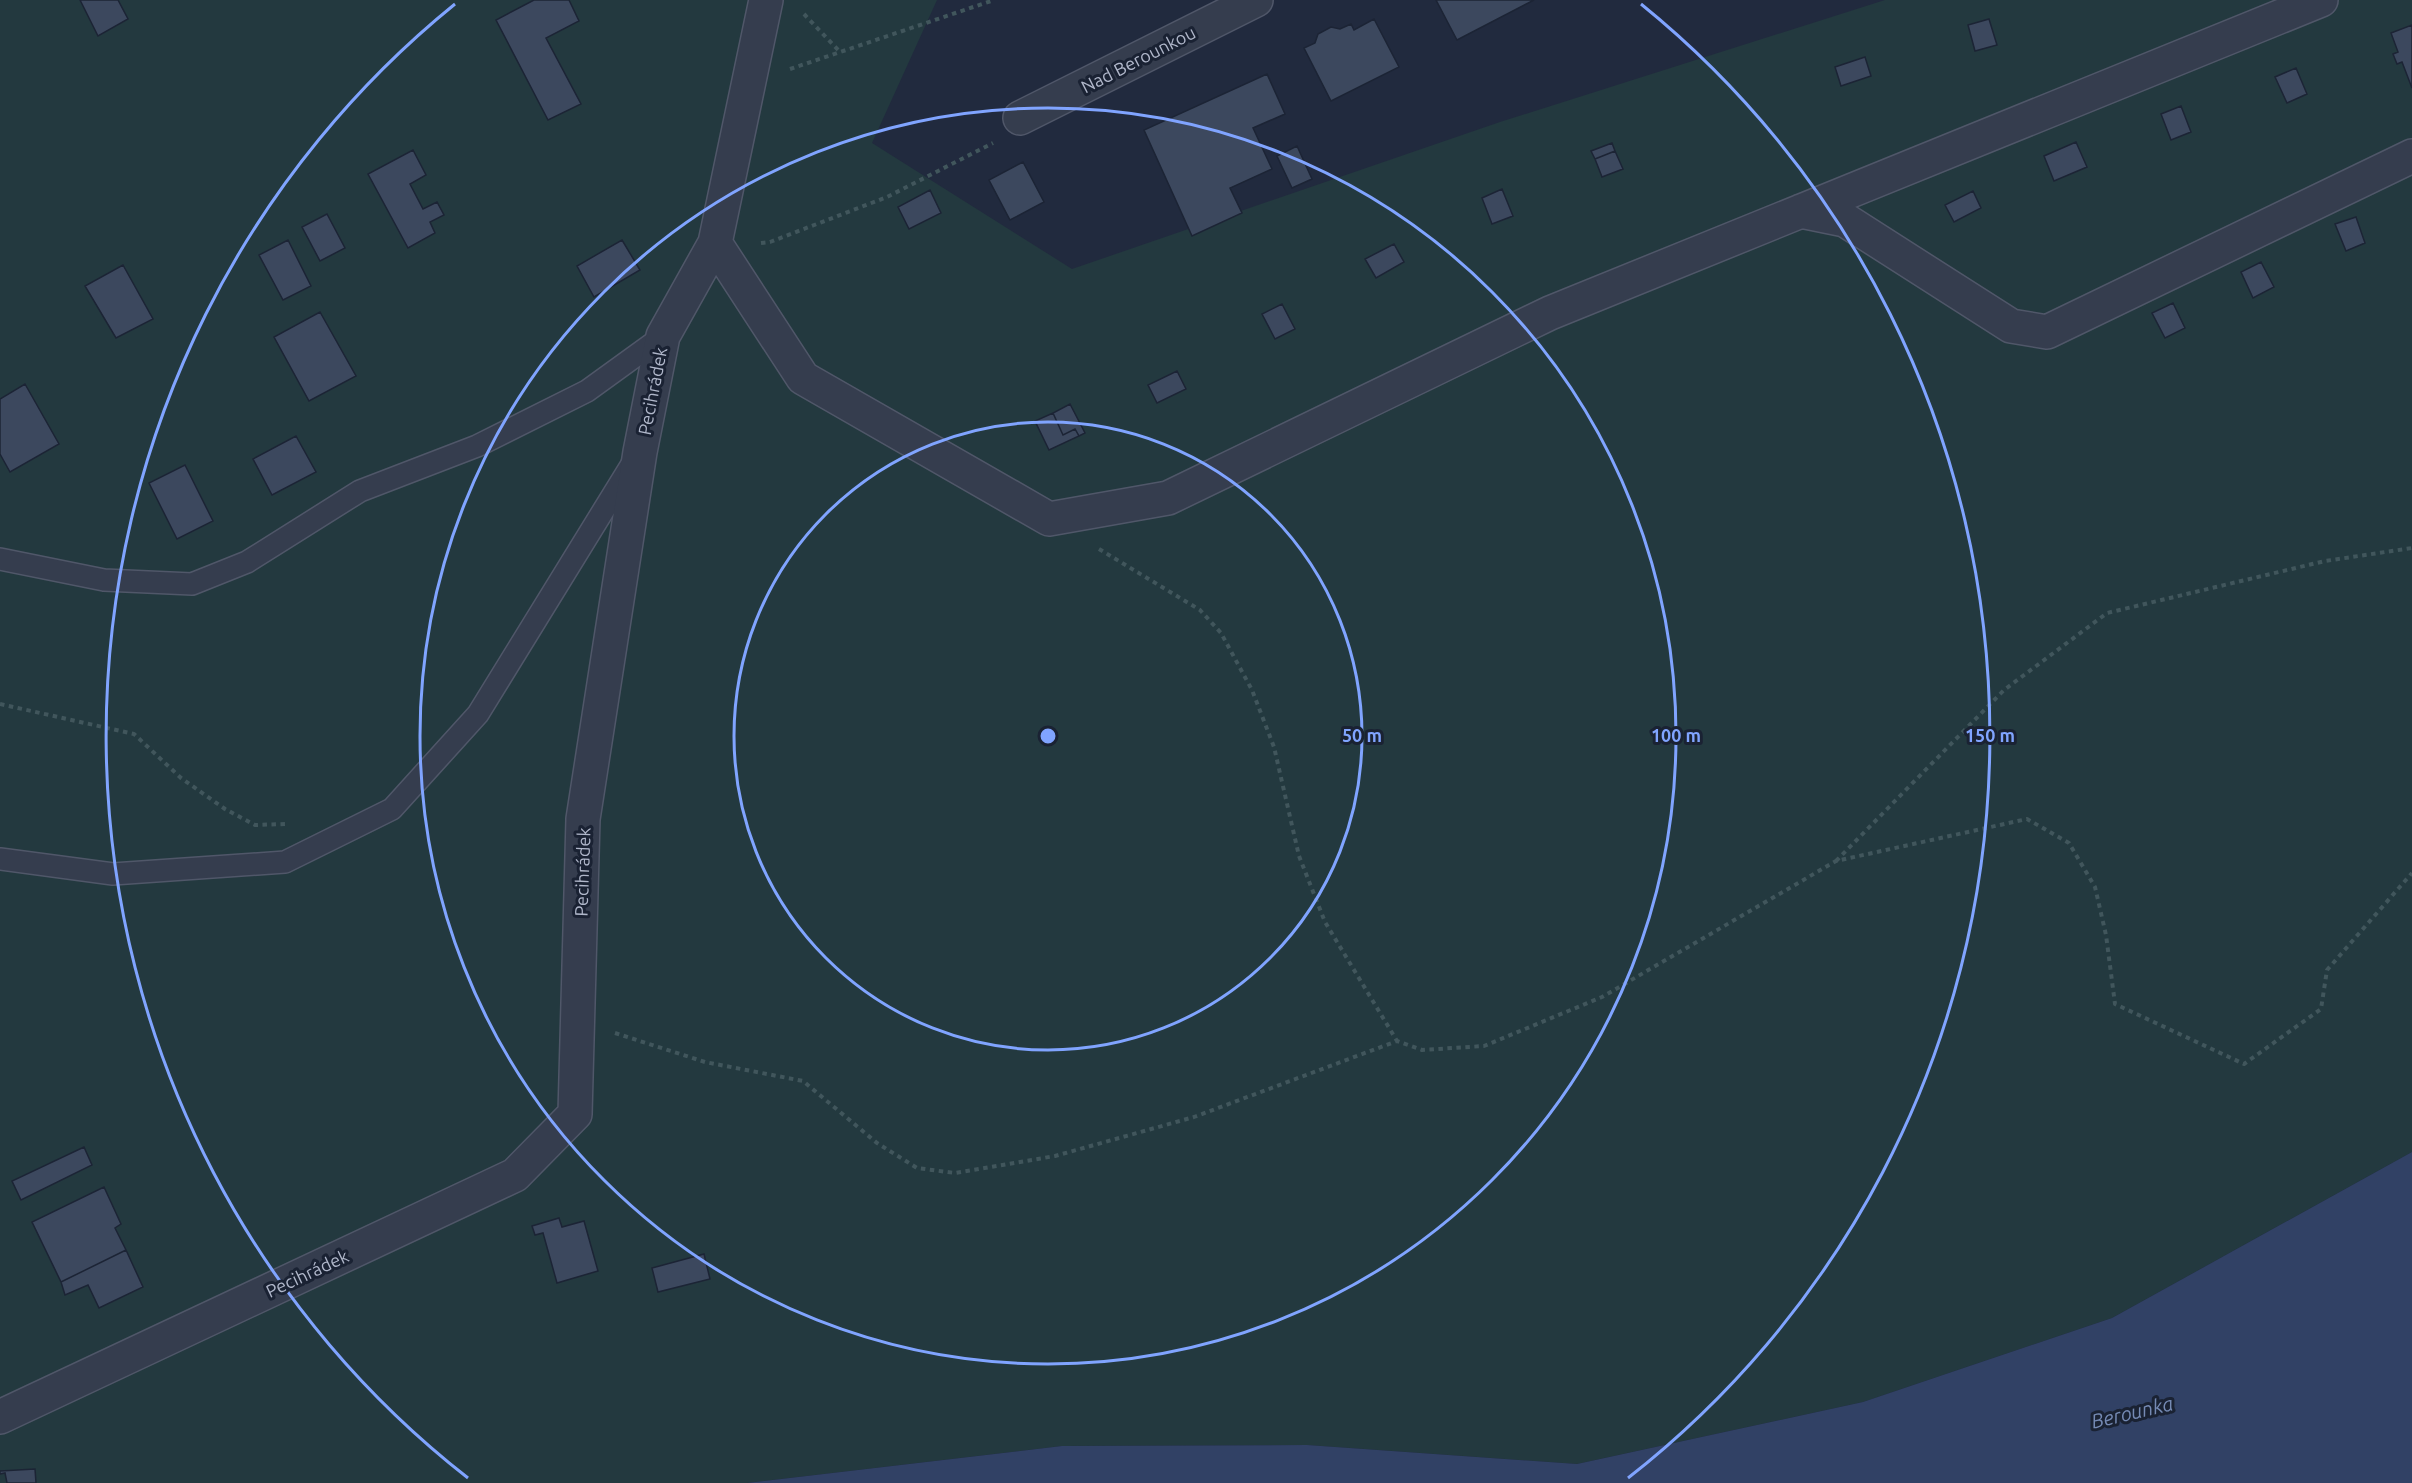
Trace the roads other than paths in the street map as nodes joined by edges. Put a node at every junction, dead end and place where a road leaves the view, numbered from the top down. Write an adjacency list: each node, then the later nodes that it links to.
1 (766, 0): 7 (street, Pecihrádek)
2 (1256, 0): 4 (street, Nad Berounkou)
3 (2321, 0): 6 (street)
4 (1020, 118)
5 (2412, 156): 6 (street)
6 (1801, 211): 7 (street)
7 (715, 243): 8 (street, Pecihrádek)
8 (663, 336): 9 (street, Pecihrádek); 10 (lane)
9 (640, 452): 11 (lane); 12 (street, Pecihrádek)
10 (0, 559)
11 (0, 859)
12 (0, 1417)

